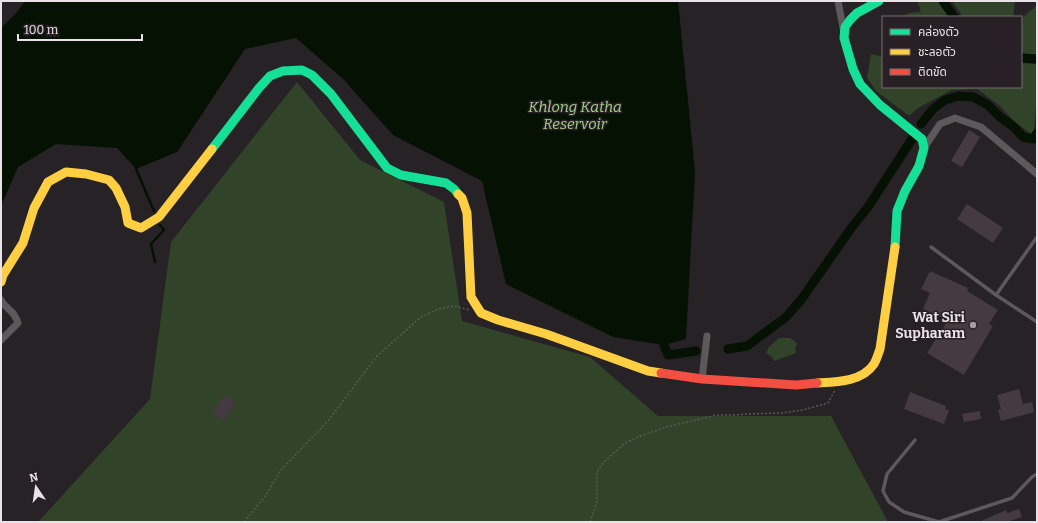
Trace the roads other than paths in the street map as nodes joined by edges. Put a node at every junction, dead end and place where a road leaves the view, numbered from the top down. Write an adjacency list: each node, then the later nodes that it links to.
1 (838, 1): 3 (street)
2 (879, 1): 3 (street)
3 (844, 33): 4 (street)
4 (924, 148): 5 (street); 14 (street)
5 (1037, 174)
6 (1037, 236): 9 (lane)
7 (931, 247): 9 (lane)
8 (1, 282): 14 (street)
9 (996, 295): 11 (lane)
10 (1, 300): 13 (street)
11 (1037, 322)
12 (707, 336): 14 (street)
13 (1, 340)
14 (702, 379)
15 (915, 440): 16 (lane)
16 (1037, 474)

